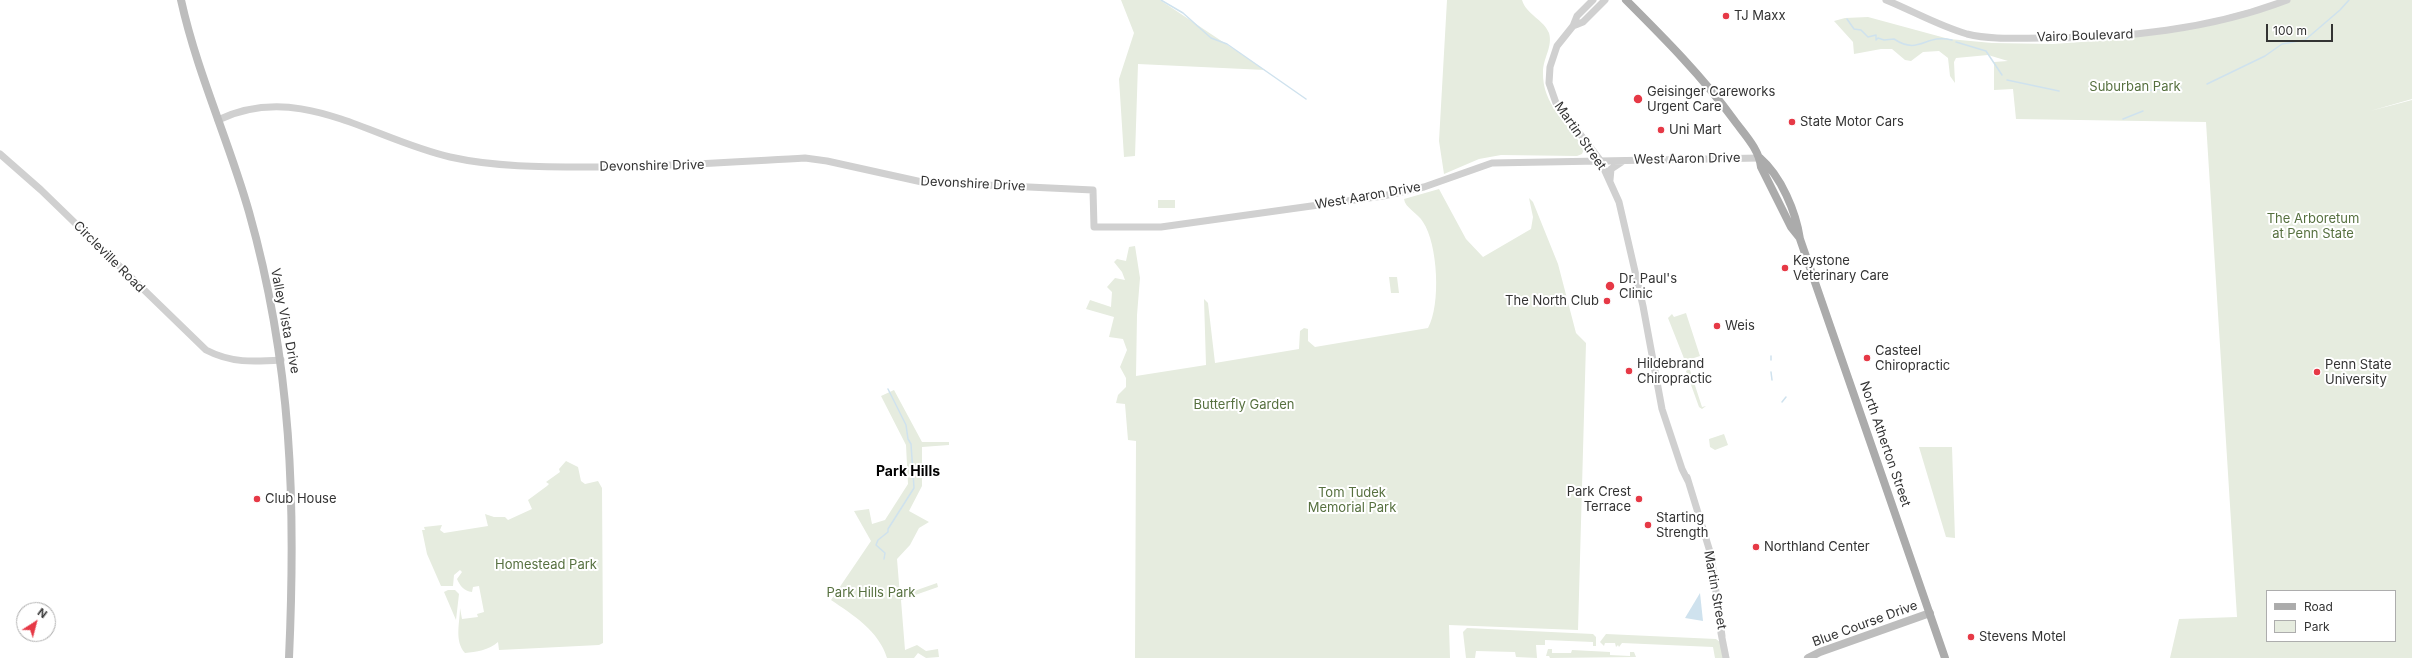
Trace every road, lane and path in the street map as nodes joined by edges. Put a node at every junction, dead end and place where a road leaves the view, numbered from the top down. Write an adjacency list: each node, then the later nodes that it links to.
1 (181, 0): 8 (main road, Valley Vista Drive)
2 (1593, 0): 7 (street, Martin Street)
3 (1605, 0): 7 (street, Martin Street)
4 (1626, 0): 11 (main road, North Atherton Street)
5 (1886, 0): 6 (street, Vairo Boulevard)
6 (2287, 0)
7 (1573, 26): 9 (street, Martin Street)
8 (218, 120): 16 (street, Devonshire Drive); 17 (main road, Valley Vista Drive)
9 (1587, 141): 12 (street, Martin Street); 14 (street)
10 (0, 154): 17 (street, Circleville Road)
11 (1760, 158): 13 (street, West Aaron Drive); 18 (main road, North Atherton Street)
12 (1600, 160): 13 (street, West Aaron Drive); 14 (street, West Aaron Drive); 15 (street, Martin Street)
13 (1627, 160): 15 (street)
14 (1577, 161): 16 (street, West Aaron Drive)
15 (1610, 182): 20 (street, Martin Street)
16 (1094, 227)
17 (281, 360): 19 (main road, Valley Vista Drive)
18 (1930, 613): 21 (main road, Blue Course Drive); 22 (main road, North Atherton Street)
19 (289, 658)
20 (1726, 658)
21 (1808, 658)
22 (1946, 658)

